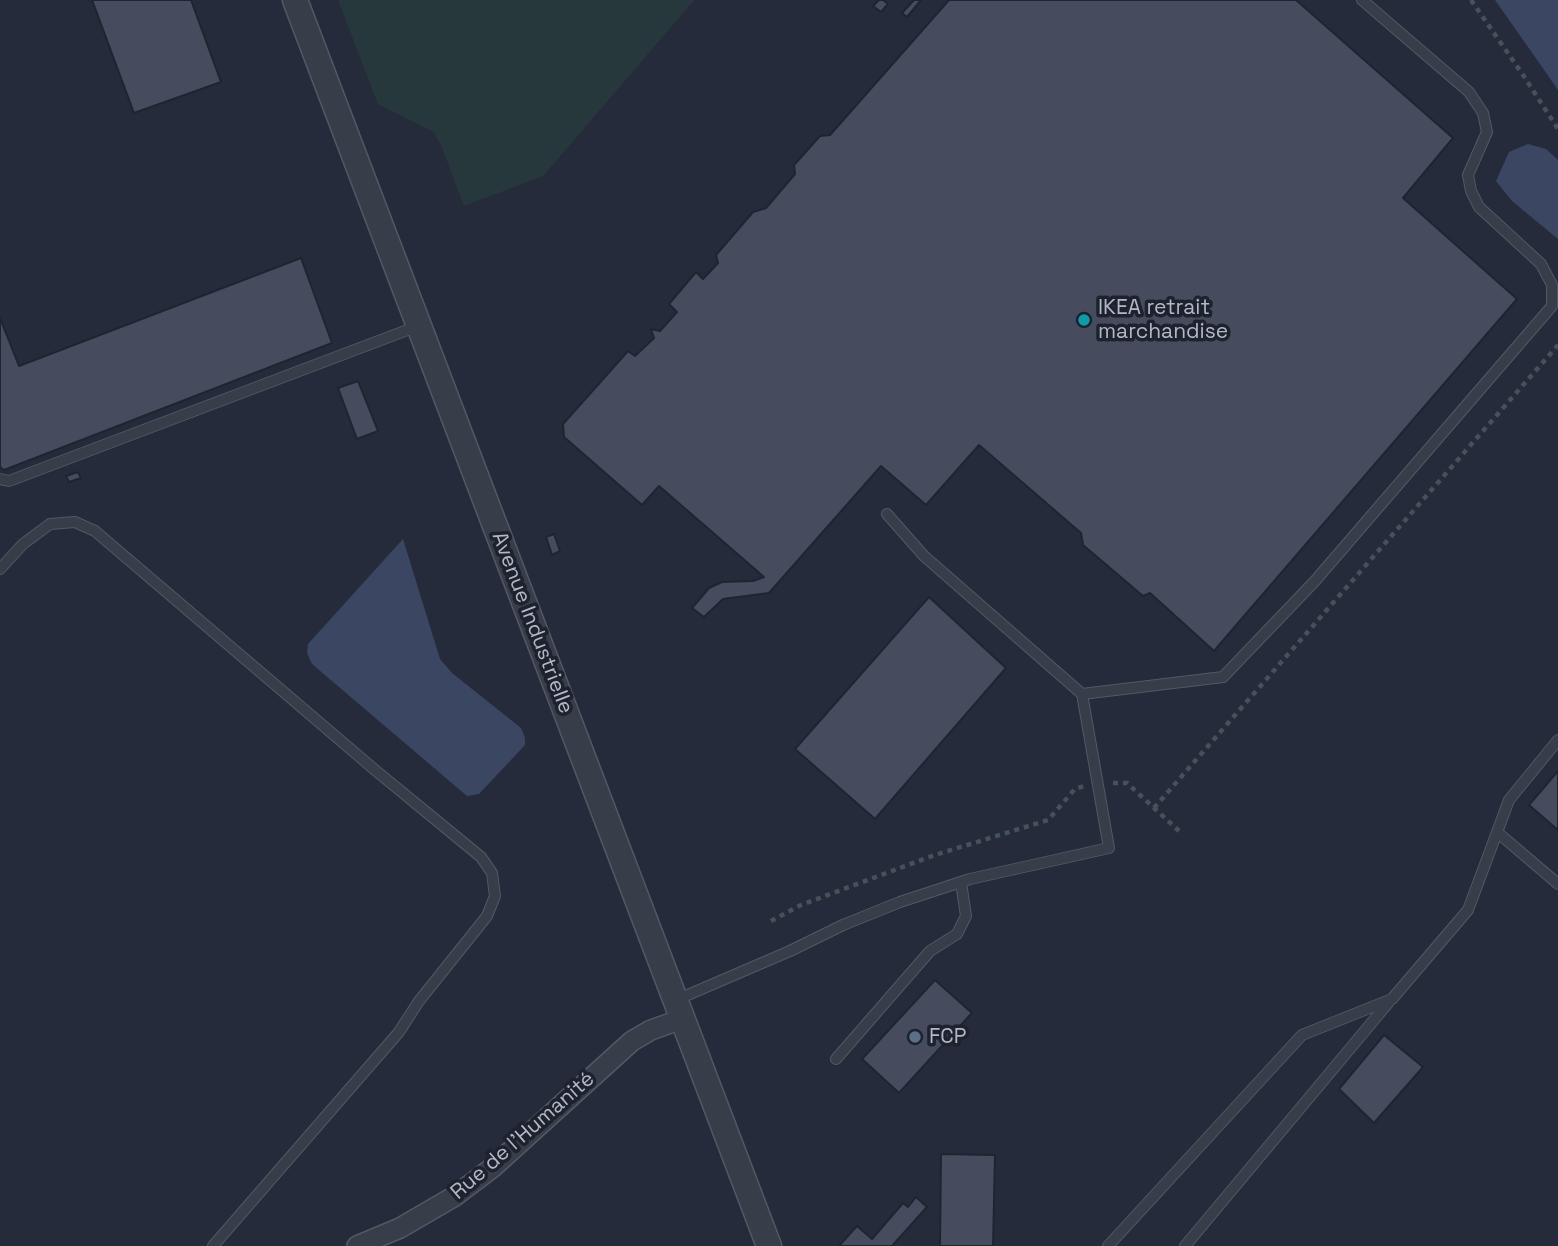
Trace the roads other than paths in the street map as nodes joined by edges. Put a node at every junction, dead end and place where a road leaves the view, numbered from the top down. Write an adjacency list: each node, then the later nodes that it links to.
1 (295, 0): 3 (street, Avenue Industrielle)
2 (1362, 0): 7 (lane)
3 (419, 326): 4 (lane); 13 (street, Avenue Industrielle)
4 (0, 479)
5 (887, 514): 7 (lane)
6 (0, 569): 15 (lane)
7 (1082, 694): 10 (lane)
8 (1558, 740): 9 (lane)
9 (1497, 832): 11 (lane); 12 (lane)
10 (961, 882): 13 (lane); 14 (lane)
11 (1558, 884)
12 (1392, 999): 18 (lane); 19 (lane)
13 (679, 1010): 16 (street, Rue de l'Humanité); 17 (street, Avenue Industrielle)
14 (836, 1059)
15 (213, 1246)
16 (357, 1246)
17 (769, 1246)
18 (1108, 1246)
19 (1185, 1246)

